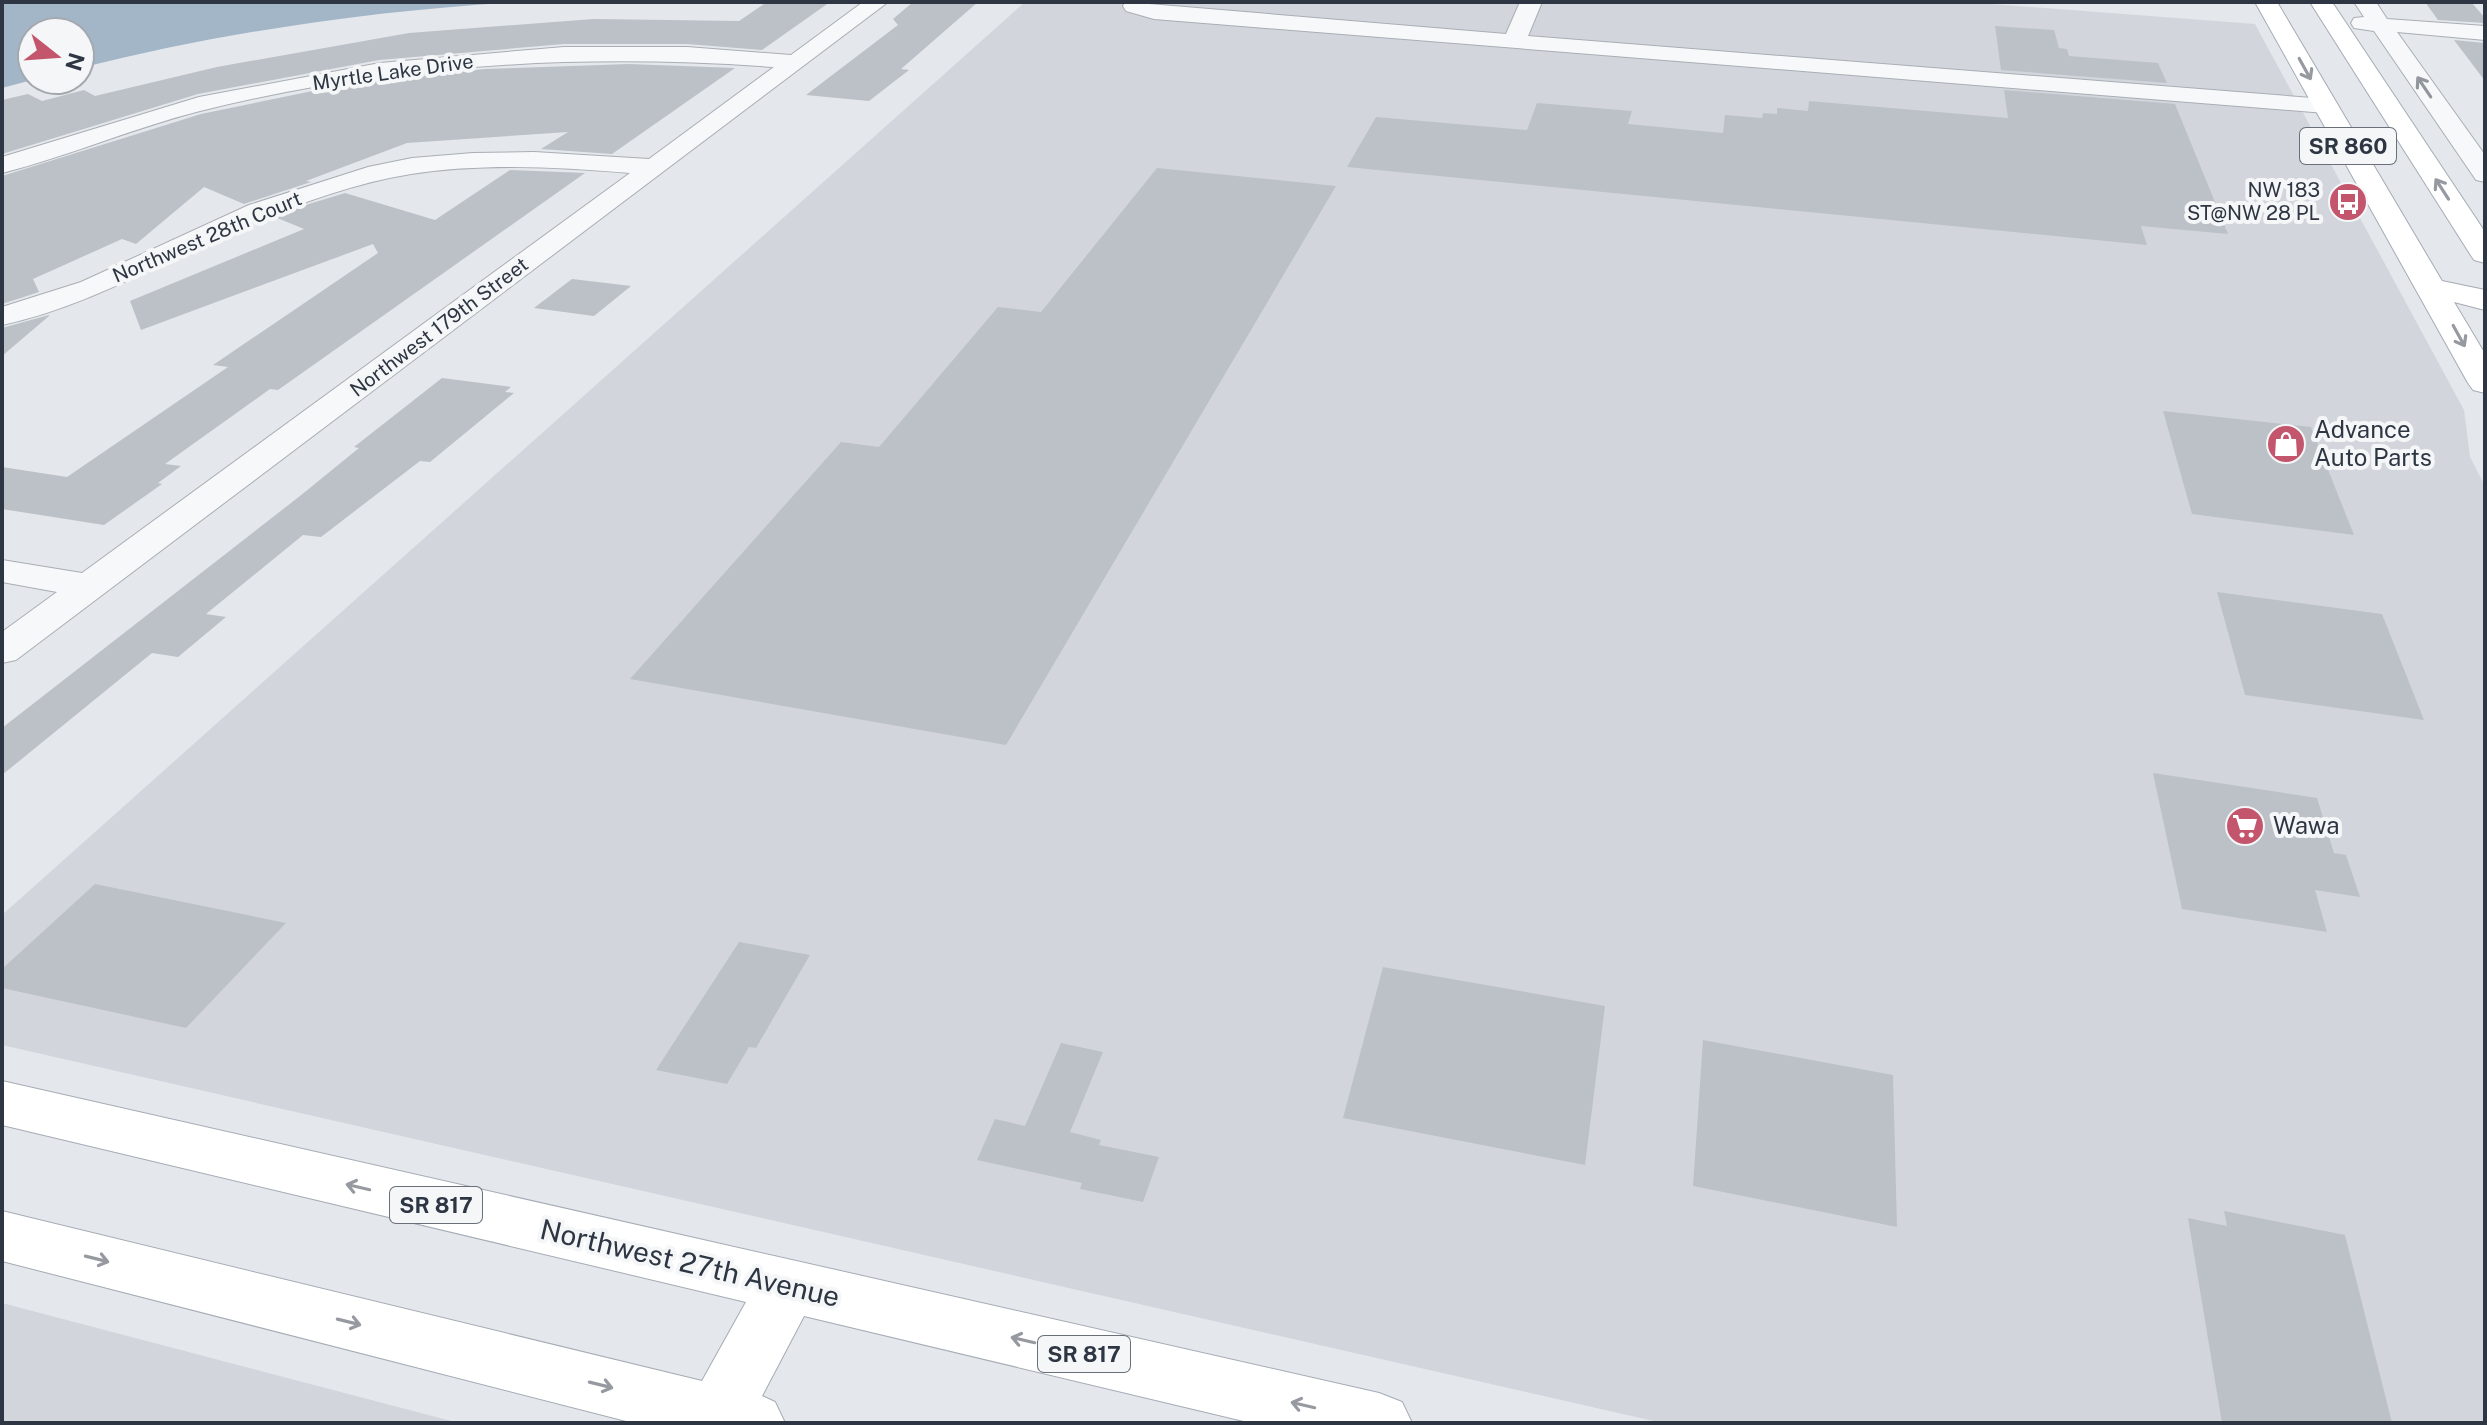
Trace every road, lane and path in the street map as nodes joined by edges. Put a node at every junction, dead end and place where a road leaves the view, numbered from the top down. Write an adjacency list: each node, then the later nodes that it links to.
1 (877, 2): 13 (street, Northwest 179th Street)
2 (1136, 2): 9 (street)
3 (1323, 2): 9 (street)
4 (1531, 2): 12 (street)
5 (2266, 2): 14 (main road, SR 860, one-way to 14)
6 (2277, 2): 8 (main road)
7 (2365, 2): 10 (street)
8 (2327, 11): 10 (street); 18 (main road, SR 860, one-way to 8)
9 (1307, 25): 12 (street)
10 (2383, 25): 11 (street); 17 (street, one-way to 10)
11 (2485, 33)
12 (1514, 42): 14 (street)
13 (796, 62): 15 (street, Myrtle Lake Drive); 16 (street, Northwest 179th Street)
14 (2325, 106): 19 (main road, SR 860)
15 (2, 165)
16 (655, 167): 21 (street, Northwest 28th Court); 24 (street, Northwest 179th Street)
17 (2485, 174)
18 (2485, 254)
19 (2432, 289): 20 (main road); 22 (main road, SR 860, one-way to 22)
20 (2485, 301)
21 (2, 316)
22 (2485, 383)
23 (2, 571): 24 (street)
24 (90, 586): 25 (street, Northwest 179th Street)
25 (2, 651)
26 (2, 1103): 28 (main road, Northwest 27th Avenue / SR 817, one-way to 26)
27 (2, 1236): 29 (main road, one-way to 29)
28 (788, 1286): 29 (main road); 30 (main road, Northwest 27th Avenue / SR 817, one-way to 28)
29 (735, 1419)
30 (1379, 1423)

